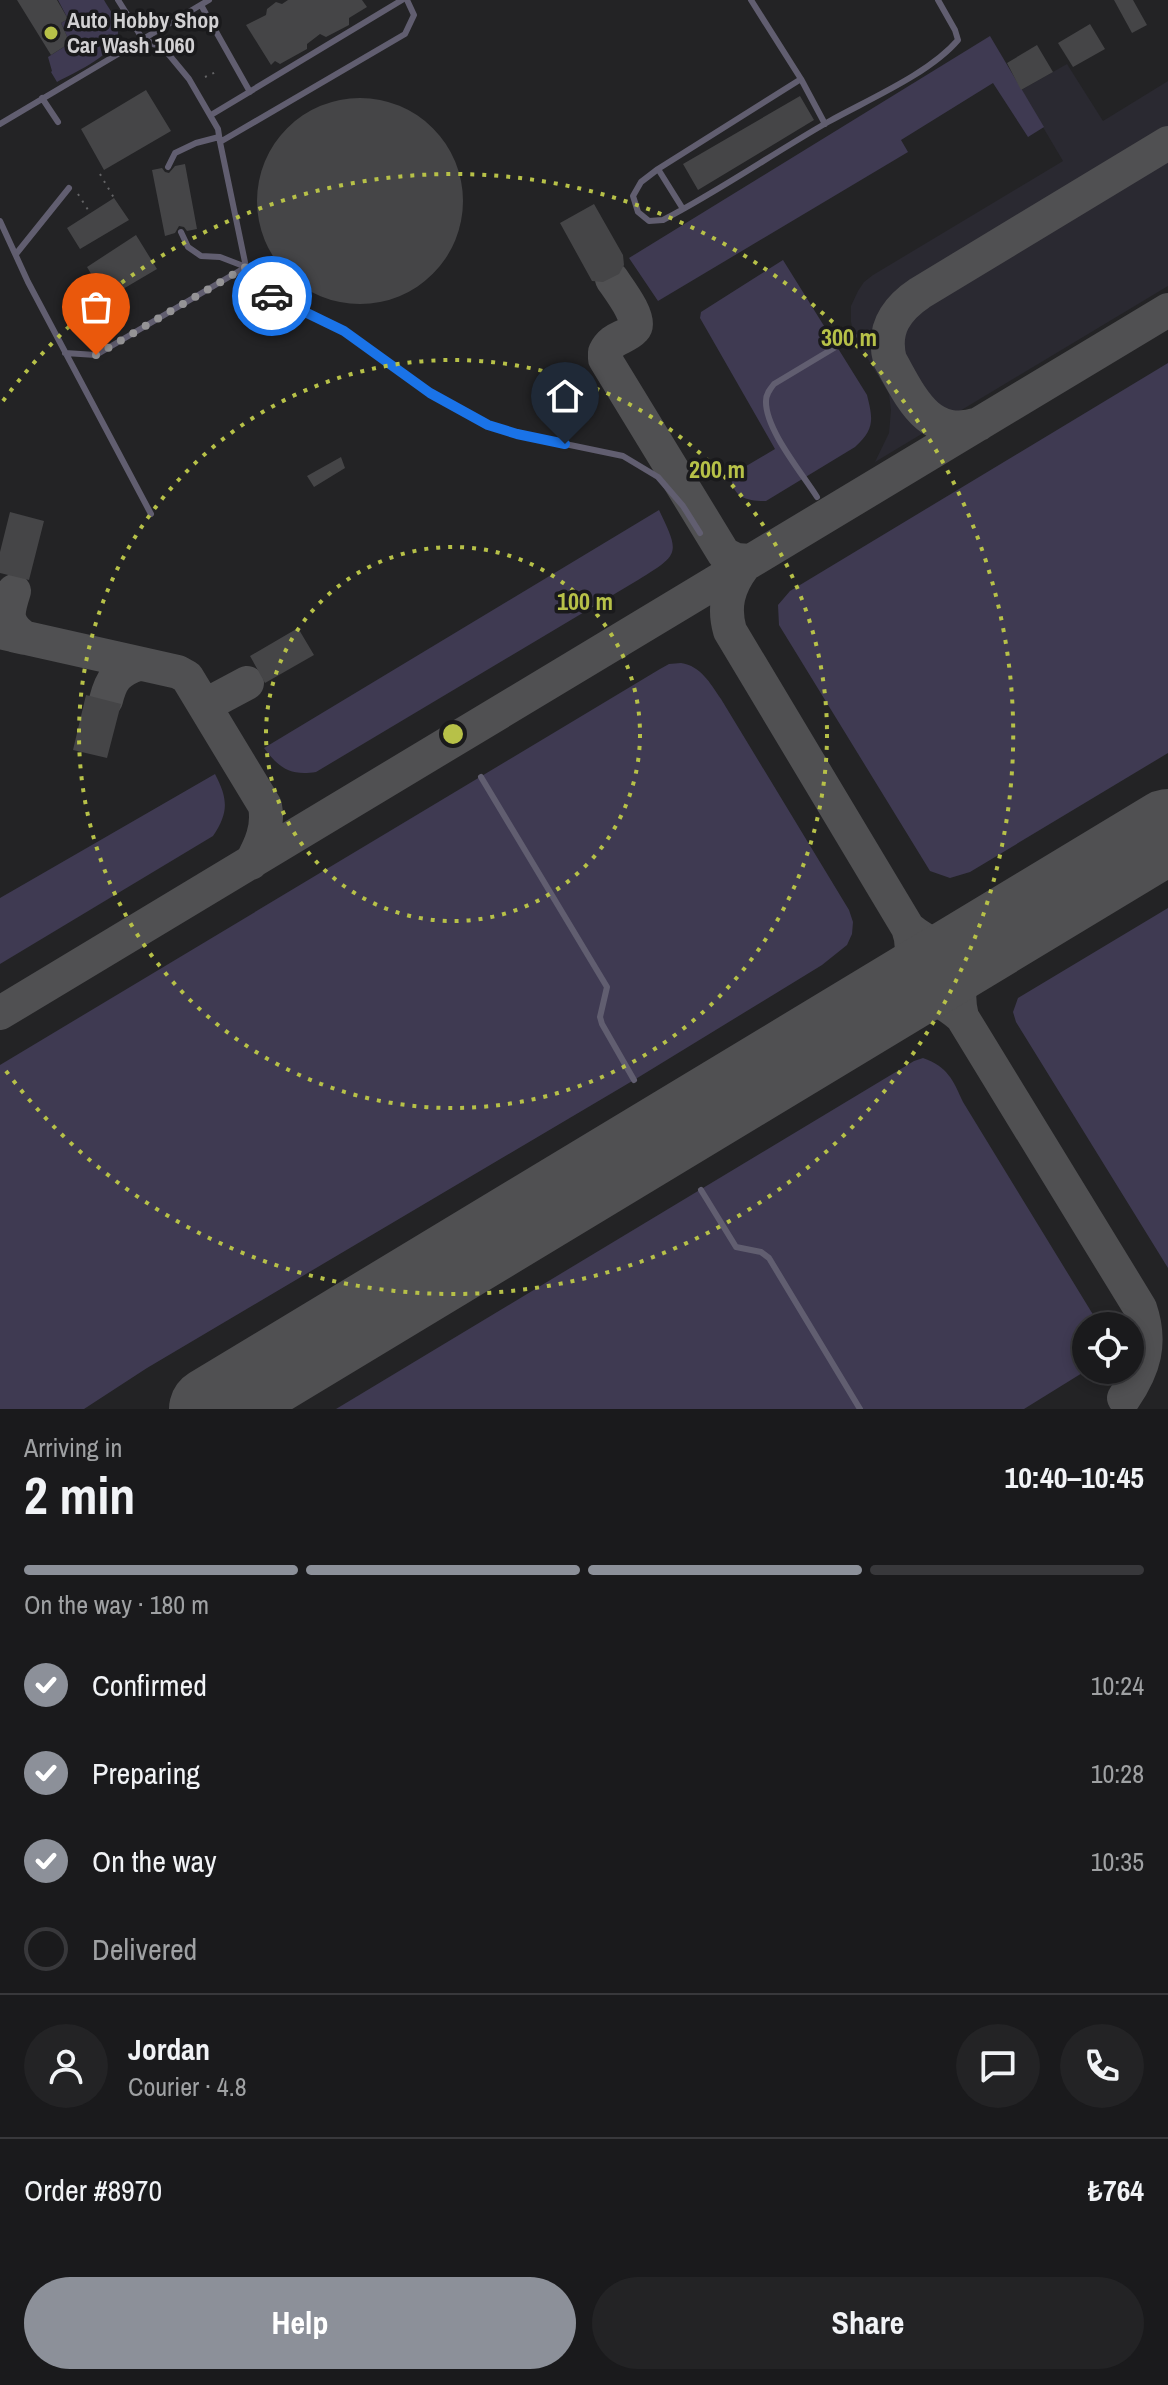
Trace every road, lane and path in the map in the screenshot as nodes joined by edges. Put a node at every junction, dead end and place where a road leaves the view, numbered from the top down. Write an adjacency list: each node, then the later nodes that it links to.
1 (118, 0): 7 (lane)
2 (209, 0): 6 (lane)
3 (405, 0): 11 (lane); 17 (lane)
4 (751, 0): 10 (lane)
5 (938, 0): 16 (lane)
6 (201, 5): 7 (lane); 11 (lane)
7 (142, 38): 12 (lane); 13 (lane)
8 (216, 72): 9 (path)
9 (205, 77)
10 (801, 79): 16 (lane); 19 (lane)
11 (250, 92): 13 (lane)
12 (42, 98): 14 (lane); 15 (lane)
13 (211, 115): 17 (lane)
14 (58, 122)
15 (0, 124)
16 (825, 124): 23 (lane)
17 (220, 140): 18 (lane); 29 (lane)
18 (168, 167)
19 (658, 169): 23 (lane); 23 (lane)
20 (100, 174): 22 (path)
21 (72, 188): 24 (path); 28 (lane)
22 (114, 198)
23 (683, 209)
24 (90, 213)
25 (0, 221): 26 (lane)
26 (2, 231): 28 (lane)
27 (181, 232): 29 (lane)
28 (16, 254): 31 (lane)
29 (246, 267): 31 (lane); 34 (lane)
30 (854, 336): 32 (lane)
31 (65, 353): 33 (lane)
32 (817, 497)
33 (151, 514)
34 (700, 533)
35 (481, 777): 36 (lane)
36 (634, 1080)
37 (701, 1190): 38 (lane)
38 (860, 1409)

